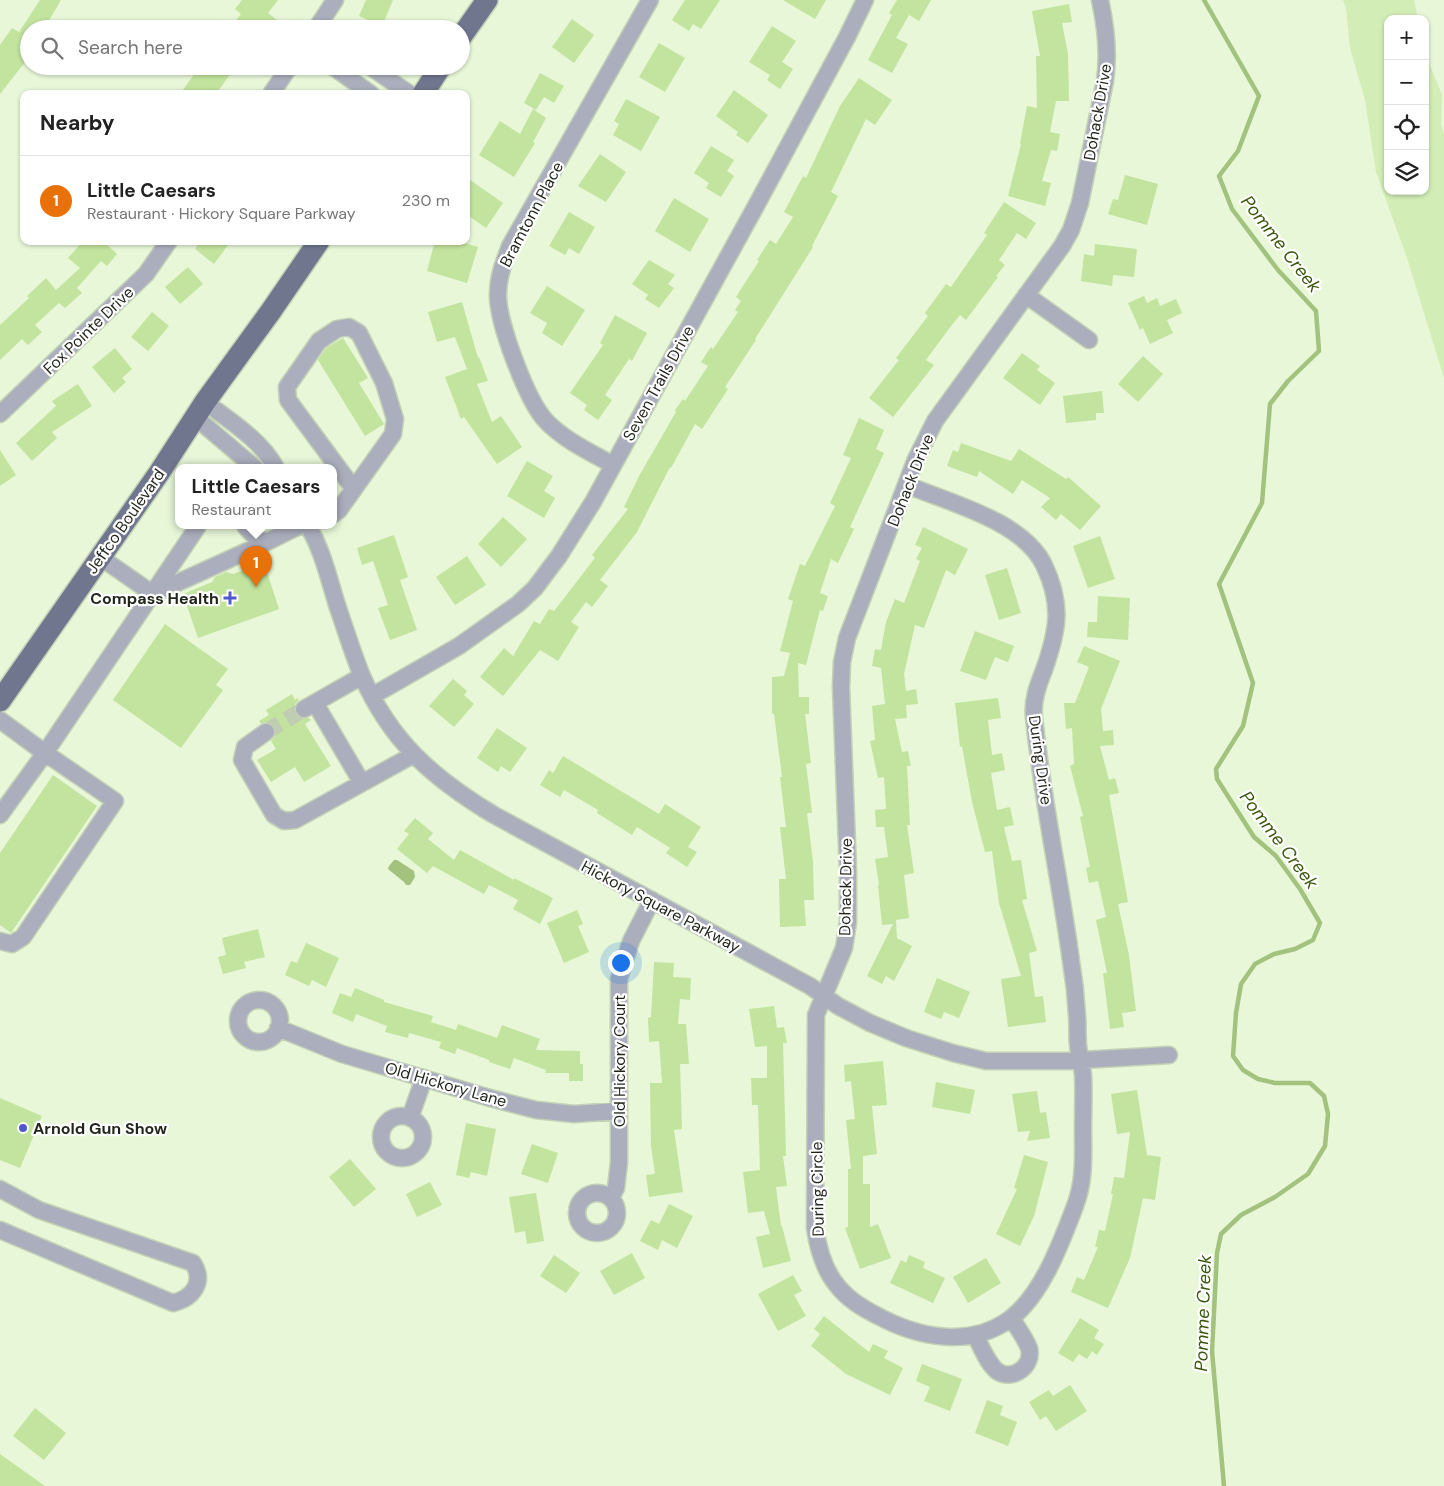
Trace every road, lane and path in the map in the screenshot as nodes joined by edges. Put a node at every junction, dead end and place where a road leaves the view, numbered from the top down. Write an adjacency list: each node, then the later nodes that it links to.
1 (335, 0): 6 (street)
2 (487, 0): 7 (main road)
3 (650, 0): 25 (street, Bramtonn Place)
4 (864, 0): 25 (street, Seven Trails Drive)
5 (1100, 0): 18 (street, Dohack Drive)
6 (322, 20)
7 (470, 24)
8 (284, 75): 12 (street)
9 (345, 75): 13 (street)
10 (383, 75): 14 (street)
11 (435, 75): 15 (main road)
12 (274, 90)
13 (365, 90)
14 (404, 90)
15 (425, 90)
16 (166, 245): 21 (street, Fox Pointe Drive)
17 (316, 245): 20 (main road, Jeffco Boulevard)
18 (1026, 295): 19 (street); 27 (street, Dohack Drive)
19 (1089, 340)
20 (200, 409): 22 (street); 23 (street); 35 (main road, Jeffco Boulevard)
21 (0, 414)
22 (251, 464)
23 (274, 464)
24 (335, 464): 28 (street)
25 (613, 465): 38 (street, Seven Trails Drive)
26 (337, 466): 28 (street)
27 (907, 485): 48 (street, Dohack Drive); 51 (street, During Drive)
28 (354, 489): 29 (street)
29 (337, 512)
30 (196, 529): 36 (street)
31 (248, 529): 34 (street)
32 (303, 529): 34 (street)
33 (309, 529): 37 (street, Hickory Square Parkway)
34 (270, 541): 36 (street)
35 (100, 557): 36 (street); 39 (main road, Jeffco Boulevard)
36 (152, 594): 42 (street)
37 (362, 676): 38 (street, Hickory Square Parkway); 44 (street)
38 (372, 696): 43 (street, Hickory Square Parkway)
39 (0, 701)
40 (0, 720): 42 (street)
41 (266, 732): 44 (street)
42 (44, 753): 45 (street); 47 (street)
43 (413, 755): 44 (street); 46 (street, Hickory Square Parkway)
44 (362, 783)
45 (0, 815)
46 (652, 900): 48 (street, Hickory Square Parkway); 53 (street, Old Hickory Court)
47 (0, 941)
48 (824, 996): 51 (street, Hickory Square Parkway); 59 (street, During Circle)
49 (278, 1028): 52 (street, Old Hickory Lane)
50 (1169, 1055): 51 (street, Hickory Square Parkway)
51 (1080, 1060): 58 (street, During Circle)
52 (424, 1078): 53 (street, Old Hickory Lane); 54 (street)
53 (618, 1112): 56 (street, Old Hickory Court)
54 (410, 1118)
55 (0, 1190): 57 (street)
56 (611, 1198)
57 (0, 1230)
58 (1011, 1318): 59 (street, During Circle); 59 (street)
59 (975, 1335)

